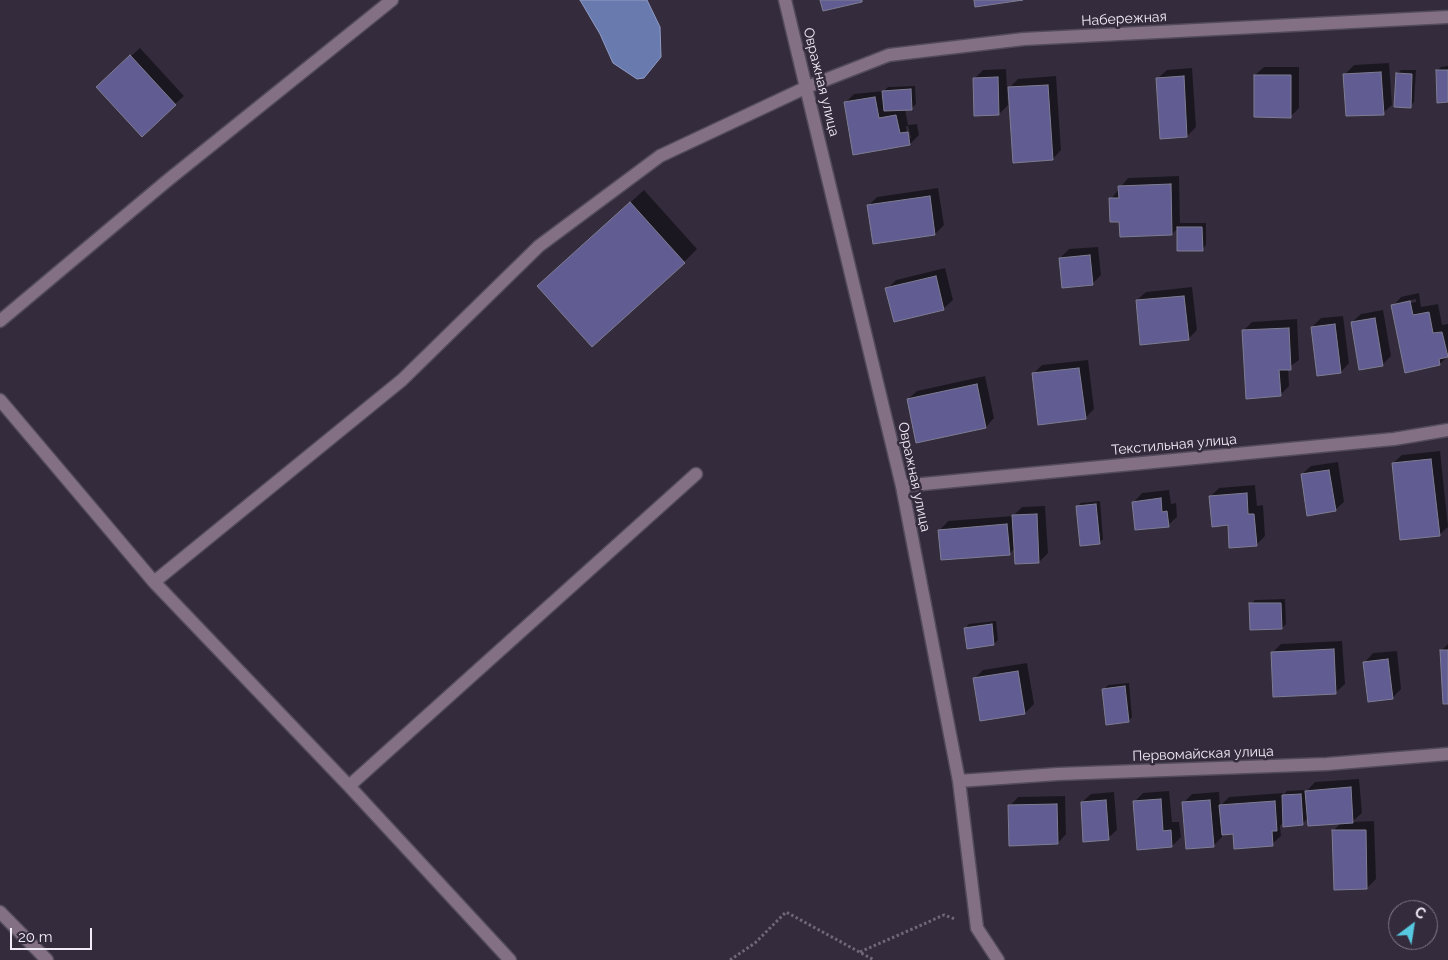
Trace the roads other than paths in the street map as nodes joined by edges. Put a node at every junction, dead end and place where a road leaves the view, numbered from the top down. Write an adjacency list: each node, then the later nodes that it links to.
1 (392, 0): 5 (street)
2 (785, 0): 4 (street, Овражная улица)
3 (1448, 17): 4 (street, Набережная)
4 (807, 87): 9 (street, Овражная улица); 10 (street, Набережная)
5 (0, 321)
6 (0, 400): 10 (street)
7 (1448, 430): 9 (street, Текстильная улица)
8 (696, 474): 13 (street)
9 (902, 486): 12 (street, Овражная улица)
10 (154, 582): 13 (street)
11 (1448, 754): 12 (street, Первомайская улица)
12 (959, 781): 17 (street, Овражная улица)
13 (349, 786): 16 (street)
14 (0, 912): 15 (street)
15 (47, 960)
16 (510, 960)
17 (998, 960)

